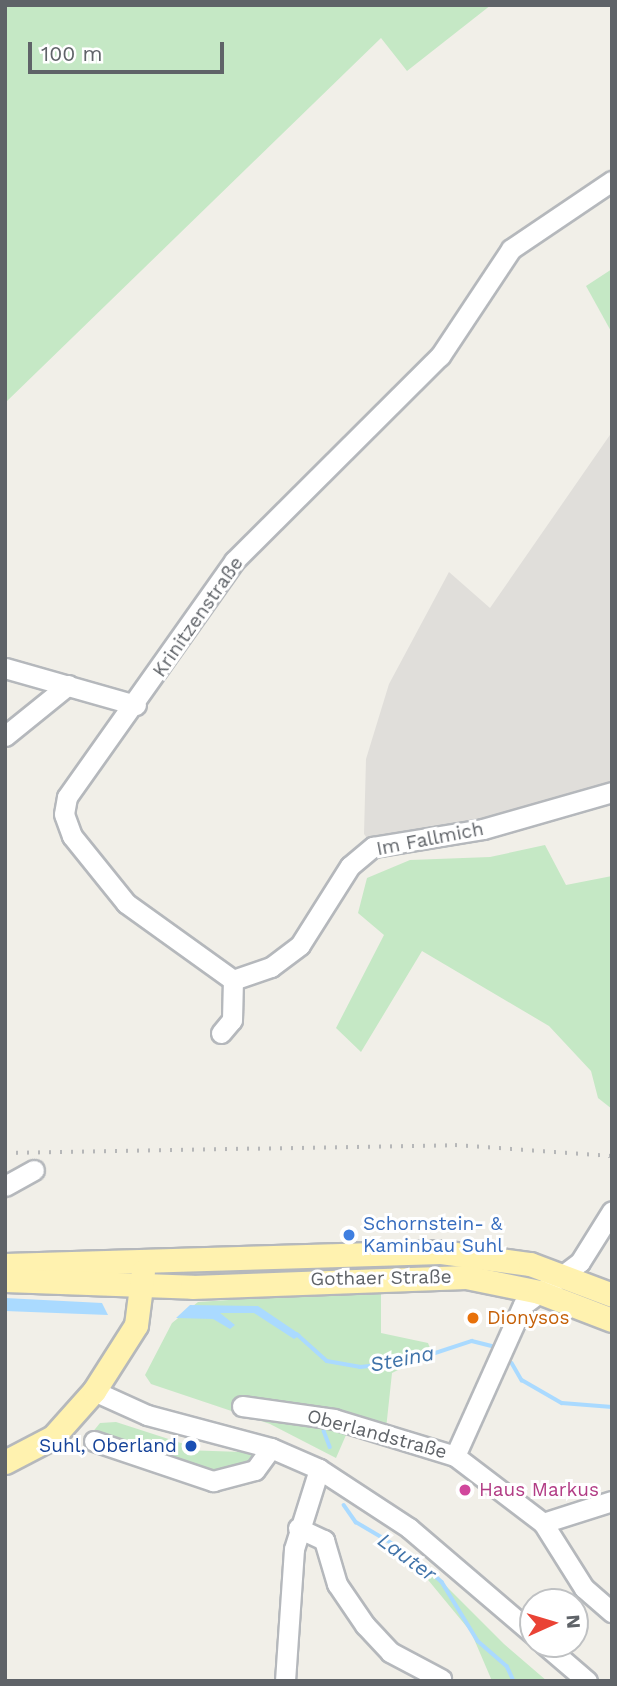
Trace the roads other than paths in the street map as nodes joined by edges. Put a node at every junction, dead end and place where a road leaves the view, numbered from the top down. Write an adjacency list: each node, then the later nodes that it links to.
1 (612, 181): 4 (street, Krinitzenstraße)
2 (5, 668): 3 (street)
3 (68, 685): 4 (street); 5 (street)
4 (136, 705): 7 (street, Krinitzenstraße)
5 (5, 736)
6 (605, 793): 7 (street, Im Fallmich)
7 (233, 980): 8 (street)
8 (221, 1033)
9 (34, 1170): 10 (street)
10 (5, 1186)
11 (612, 1211): 14 (street)
12 (5, 1265): 13 (main road)
13 (143, 1275): 14 (main road, Gothaer Straße); 15 (main road); 16 (main road, Gothaer Straße); 19 (main road)
14 (564, 1276): 16 (street); 17 (main road, Gothaer Straße)
15 (5, 1280)
16 (539, 1292): 18 (main road, Gothaer Straße); 23 (street)
17 (612, 1295)
18 (612, 1320)
19 (94, 1391): 22 (street); 24 (main road)
20 (242, 1406): 23 (street, Oberlandstraße)
21 (94, 1441): 22 (street)
22 (271, 1448): 25 (street)
23 (455, 1456): 27 (street, Oberlandstraße)
24 (5, 1462)
25 (319, 1469): 28 (street); 30 (street)
26 (612, 1502): 27 (street)
27 (543, 1522): 29 (street, Oberlandstraße)
28 (298, 1528): 32 (street); 33 (street)
29 (612, 1612)
30 (519, 1622)
31 (560, 1658): 34 (street)
32 (441, 1679)
33 (285, 1681)
34 (587, 1681)

